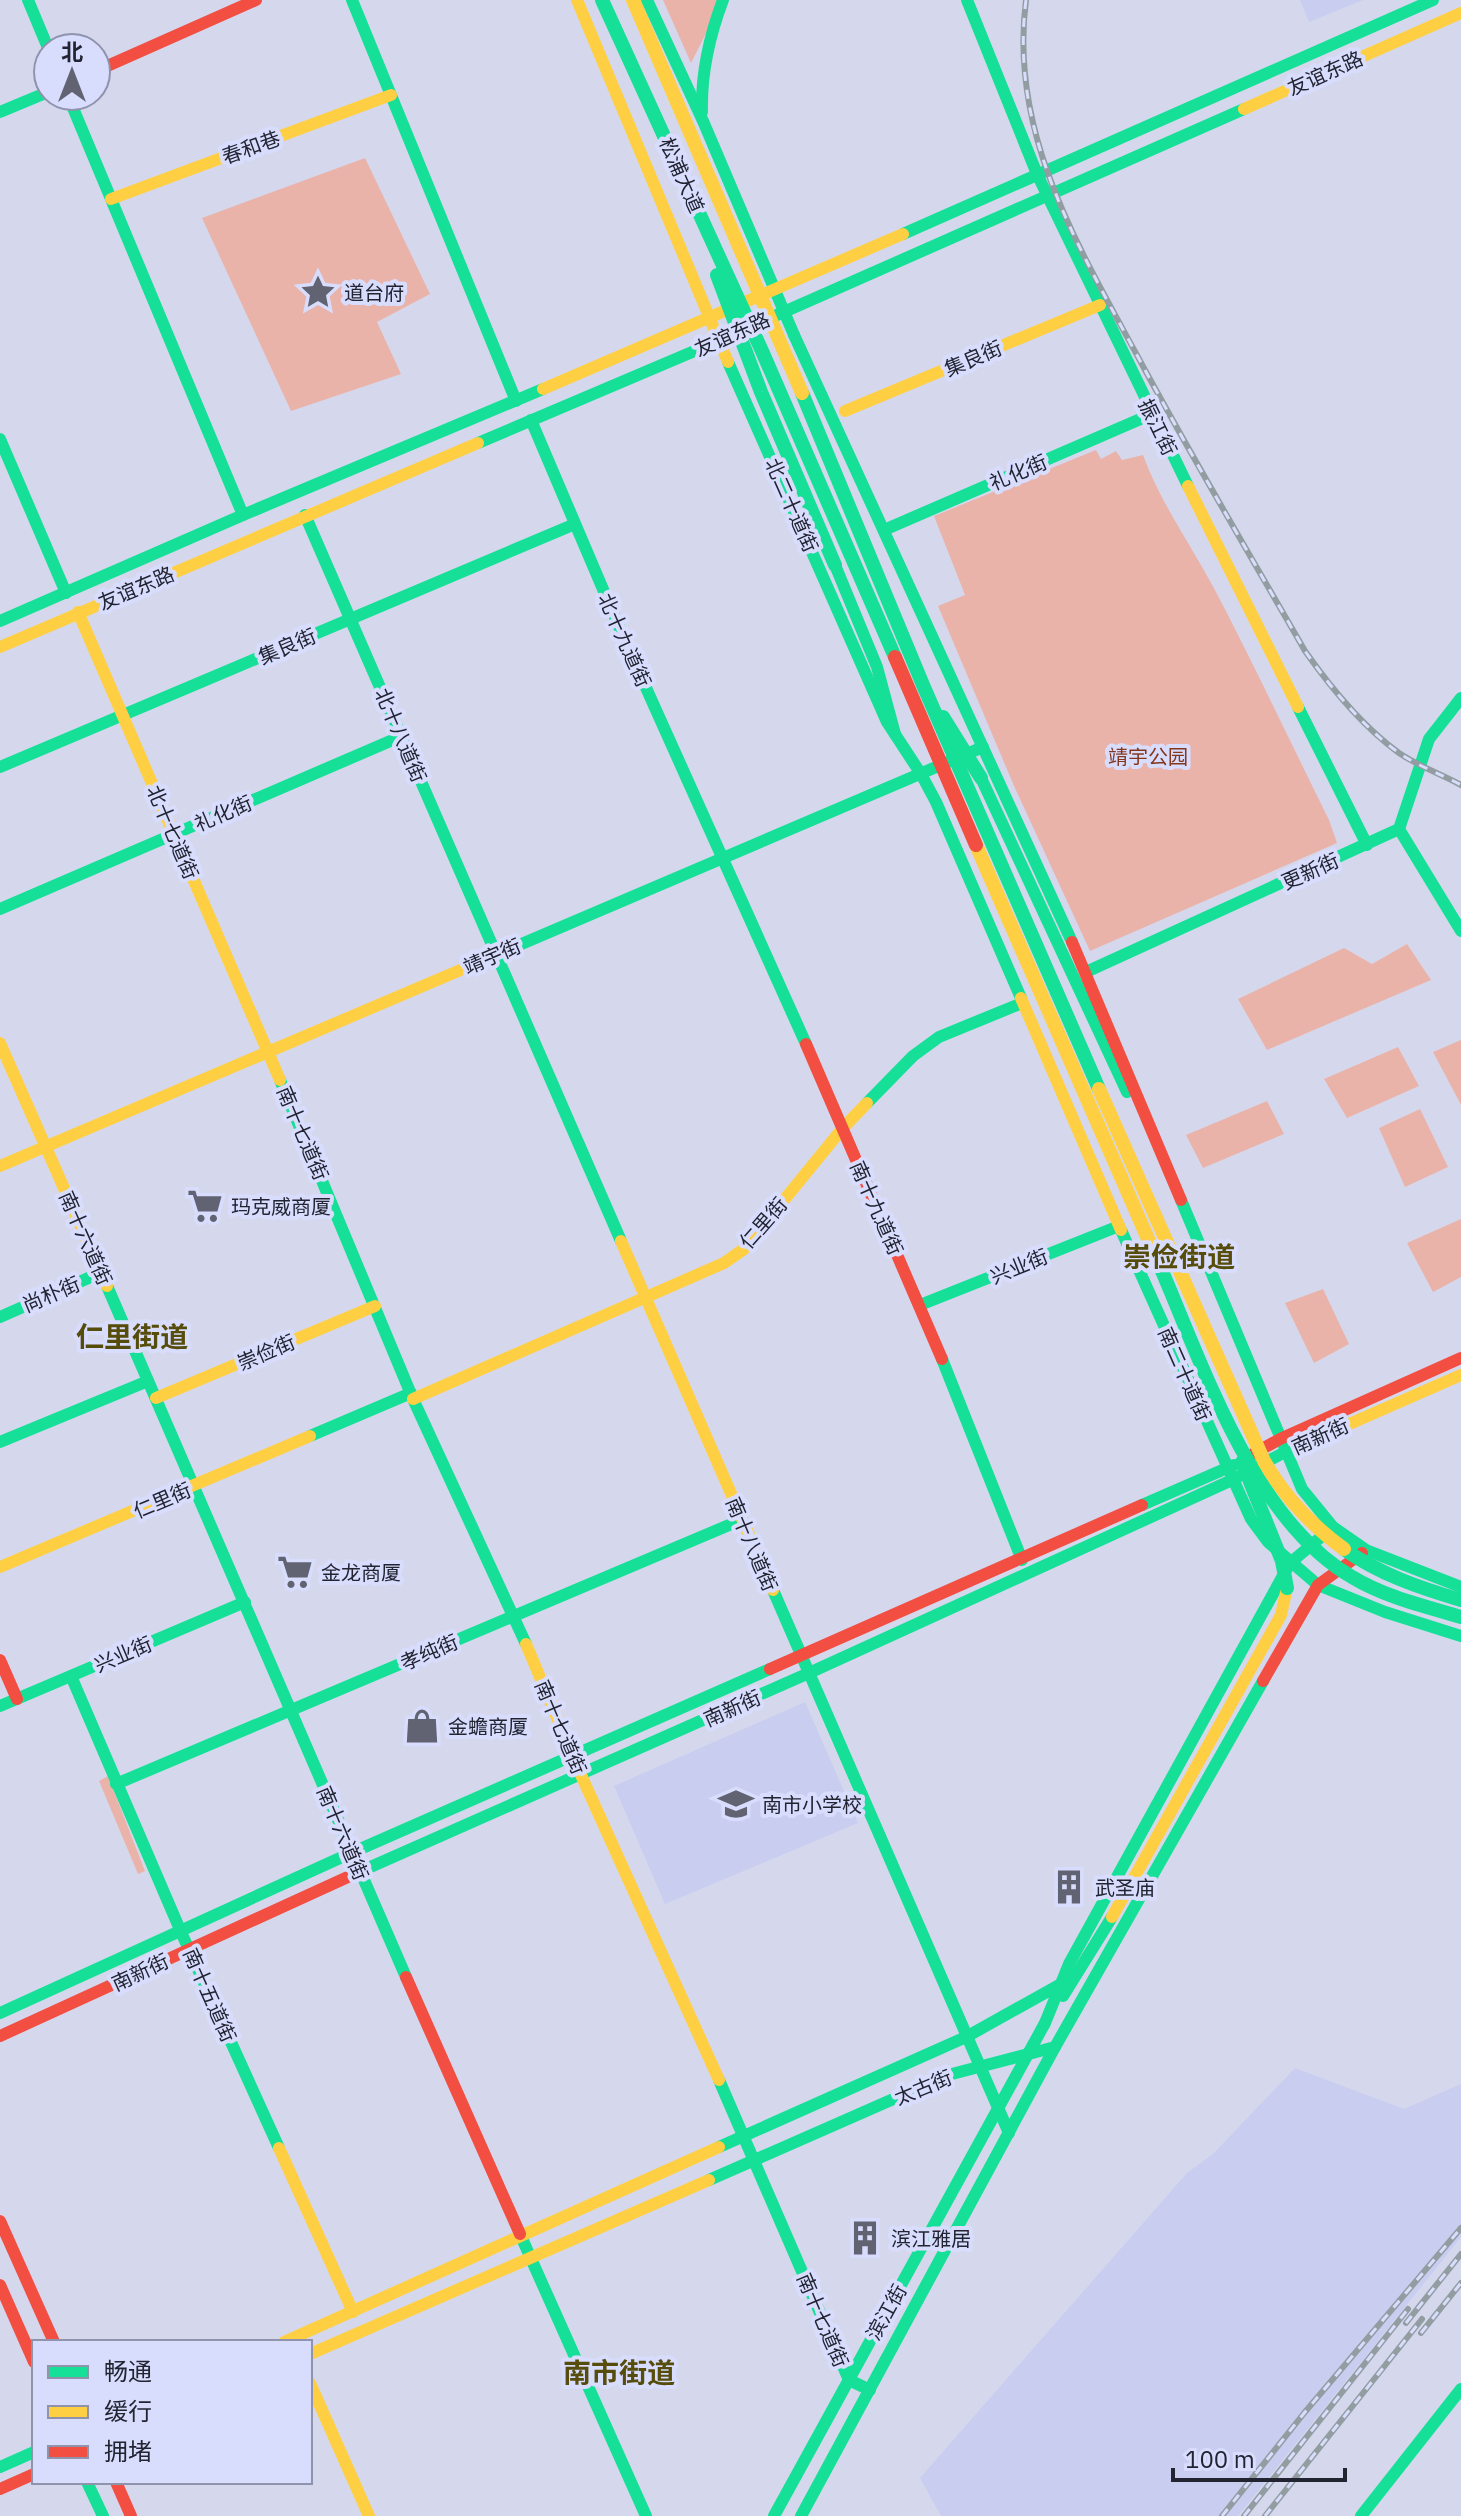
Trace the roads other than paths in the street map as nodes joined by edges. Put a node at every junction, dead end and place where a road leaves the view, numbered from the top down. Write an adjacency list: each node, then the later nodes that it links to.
1 (28, 0): 12 (main road)
2 (256, 0): 13 (main road)
3 (352, 0): 14 (main road)
4 (577, 0): 26 (main road, 北二十道街)
5 (602, 0): 18 (main road, 松浦大道, bridge)
6 (633, 0): 27 (main road, 松浦大道, bridge)
7 (647, 0): 19 (main road)
8 (723, 0): 19 (main road)
9 (967, 0): 20 (main road, 振江街)
10 (1433, 0): 20 (main road, 友谊东路)
11 (1461, 13): 21 (main road, 友谊东路)
12 (41, 32)
13 (112, 64)
14 (391, 95): 22 (main road, 春和巷); 29 (main road)
15 (32, 99): 16 (main road)
16 (0, 112)
17 (75, 112): 22 (main road)
18 (657, 121): 46 (main road, bridge); 78 (main road, 松浦大道, bridge)
19 (703, 121): 23 (main road)
20 (1037, 174): 21 (main road, 振江街); 23 (main road, 友谊东路)
21 (1048, 195): 24 (main road, 振江街); 25 (main road, 友谊东路)
22 (111, 199): 34 (main road)
23 (775, 291): 25 (main road); 26 (main road, 友谊东路)
24 (1100, 305): 30 (main road, 集良街); 31 (main road, 振江街)
25 (784, 312): 27 (main road); 28 (main road, 友谊东路)
26 (709, 319): 28 (main road, 北二十道街); 29 (main road, 友谊东路)
27 (788, 338): 37 (main road); 43 (main road, bridge)
28 (718, 341): 32 (main road, 友谊东路); 46 (main road, 北二十道街)
29 (516, 401): 34 (main road, 友谊东路)
30 (845, 411)
31 (1152, 414): 37 (main road, 礼化街); 53 (main road, 振江街)
32 (531, 420): 35 (main road, 友谊东路); 36 (main road, 北十九道街)
33 (0, 439): 38 (main road)
34 (243, 515): 38 (main road, 友谊东路)
35 (305, 515): 39 (main road, 友谊东路); 40 (main road, 北十八道街)
36 (575, 524): 40 (main road, 集良街); 54 (main road, 北十九道街)
37 (884, 530): 48 (main road)
38 (66, 593): 41 (main road, 友谊东路)
39 (78, 612): 42 (main road, 友谊东路); 45 (main road, 北十七道街)
40 (350, 619): 45 (main road, 集良街); 47 (main road, 北十八道街)
41 (0, 621)
42 (0, 647)
43 (923, 685): 71 (main road, bridge); 91 (main road, bridge)
44 (1461, 698): 51 (main road)
45 (123, 715): 49 (main road, 集良街); 52 (main road, 北十七道街)
46 (895, 734): 50 (main road, 北二十道街)
47 (402, 736): 52 (main road, 礼化街); 58 (main road, 北十八道街)
48 (983, 747): 50 (main road, 靖宇街); 59 (main road)
49 (0, 767)
50 (921, 774): 54 (main road, 靖宇街); 60 (main road, 北二十道街)
51 (1401, 824): 53 (main road, 更新街); 56 (main road); 57 (main road)
52 (174, 834): 55 (main road, 礼化街); 62 (main road, 北十七道街)
53 (1367, 845): 59 (main road, 更新街)
54 (724, 858): 58 (main road, 靖宇街); 63 (main road, 南十九道街)
55 (0, 909)
56 (1461, 918)
57 (1461, 931)
58 (495, 955): 62 (main road, 靖宇街); 68 (main road, 南十八道街)
59 (1086, 972): 71 (main road)
60 (1022, 1003): 63 (main road, 仁里街); 66 (main road, 南二十道街)
61 (0, 1043): 64 (main road, 南十六道街)
62 (268, 1051): 64 (main road, 靖宇街); 70 (main road, 南十七道街)
63 (842, 1129): 68 (main road, 仁里街); 69 (main road, 南十九道街)
64 (46, 1146): 65 (main road, 靖宇街); 67 (main road, 南十六道街)
65 (0, 1166)
66 (1119, 1226): 69 (main road, 兴业街); 81 (main road, 南二十道街)
67 (102, 1272): 72 (main road, 尚朴街); 75 (main road, 南十六道街)
68 (647, 1297): 76 (main road, 仁里街); 83 (main road, 南十八道街)
69 (920, 1305): 86 (main road, 南十九道街)
70 (375, 1306): 76 (main road, 南十七道街); 77 (main road, 崇俭街)
71 (1228, 1310): 80 (main road)
72 (0, 1317)
73 (1461, 1358): 80 (main road, 南新街)
74 (1461, 1375): 80 (main road, 南新街)
75 (148, 1381): 77 (main road, 南十六道街); 79 (main road)
76 (412, 1396): 82 (main road, 仁里街); 93 (main road, 南十七道街)
77 (156, 1398): 82 (main road, 南十六道街)
78 (1222, 1410): 94 (main road, bridge); 112 (main road, bridge)
79 (0, 1442)
80 (1283, 1445): 81 (main road, 南新街); 84 (main road)
81 (1230, 1474): 86 (main road, 南新街); 87 (main road, 南二十道街); 98 (main road, 南新街)
82 (194, 1486): 88 (main road, 仁里街); 92 (main road, 南十六道街)
83 (741, 1520): 93 (main road, 孝纯街); 96 (main road, 南十八道街)
84 (1333, 1527): 85 (main road); 87 (main road)
85 (1366, 1550): 89 (main road); 90 (main road)
86 (1022, 1560): 96 (main road, 南新街)
87 (1290, 1563): 89 (main road, 南二十道街); 110 (main road)
88 (0, 1567)
89 (1318, 1585): 95 (main road, 南二十道街); 115 (main road)
90 (1461, 1587)
91 (1461, 1600)
92 (245, 1602): 99 (main road, 兴业街); 102 (main road, 南十六道街)
93 (514, 1616): 102 (main road, 孝纯街); 103 (main road, 南十七道街)
94 (1461, 1617)
95 (1461, 1636)
96 (800, 1654): 98 (main road, 南十八道街); 103 (main road, 南新街)
97 (0, 1660): 100 (main road)
98 (809, 1673): 104 (main road, 南新街); 114 (main road, 南十八道街)
99 (71, 1676): 100 (main road, 兴业街); 105 (main road, 南十五道街)
100 (17, 1699): 101 (main road, 兴业街)
101 (0, 1706)
102 (291, 1710): 105 (main road, 孝纯街); 106 (main road, 南十六道街)
103 (572, 1755): 104 (main road, 南十七道街); 106 (main road, 南新街)
104 (581, 1775): 107 (main road, 南新街); 120 (main road, 南十七道街)
105 (116, 1784): 108 (main road, 南十五道街)
106 (351, 1853): 107 (main road, 南十六道街); 108 (main road, 南新街)
107 (359, 1872): 109 (main road, 南新街); 123 (main road, 南十六道街)
108 (181, 1932): 109 (main road, 南十五道街); 111 (main road, 南新街)
109 (189, 1949): 113 (main road, 南新街); 126 (main road, 南十五道街)
110 (1061, 1984): 112 (main road); 114 (main road, 太古街)
111 (0, 2013)
112 (1045, 2023): 116 (main road, 滨江街)
113 (0, 2036)
114 (966, 2037): 117 (main road, 南十八道街); 120 (main road, 太古街)
115 (1055, 2047): 116 (main road, 太古街); 119 (main road, 滨江街)
116 (1028, 2054): 117 (main road, 太古街); 118 (main road, 滨江街)
117 (980, 2067): 118 (main road, 南十八道街); 121 (main road, 太古街)
118 (998, 2109): 119 (main road, 南十八道街); 131 (main road, 滨江街)
119 (1009, 2133): 134 (main road, 滨江街)
120 (745, 2138): 121 (main road, 南十七道街); 123 (main road, 太古街)
121 (754, 2159): 124 (main road, 太古街); 131 (main road, 南十七道街)
122 (0, 2221): 127 (main road)
123 (523, 2236): 124 (main road, 南十六道街); 126 (main road, 太古街)
124 (533, 2256): 129 (main road, 太古街); 145 (main road, 南十六道街)
125 (0, 2285): 130 (main road)
126 (353, 2312): 128 (main road, 太古街)
127 (53, 2340)
128 (289, 2340)
129 (312, 2353)
130 (32, 2357)
131 (849, 2380): 134 (main road, 南十七道街); 146 (main road, 滨江街)
132 (312, 2388): 144 (main road)
133 (1461, 2389): 148 (main road)
134 (870, 2390): 147 (main road, 滨江街)
135 (1461, 2402): 149 (main road)
136 (32, 2453): 137 (main road)
137 (0, 2467)
138 (32, 2475): 141 (main road)
139 (88, 2484): 142 (main road)
140 (117, 2484): 143 (main road)
141 (0, 2489)
142 (103, 2516)
143 (131, 2516)
144 (369, 2516)
145 (646, 2516)
146 (774, 2516)
147 (801, 2516)
148 (1361, 2516)
149 (1370, 2516)

